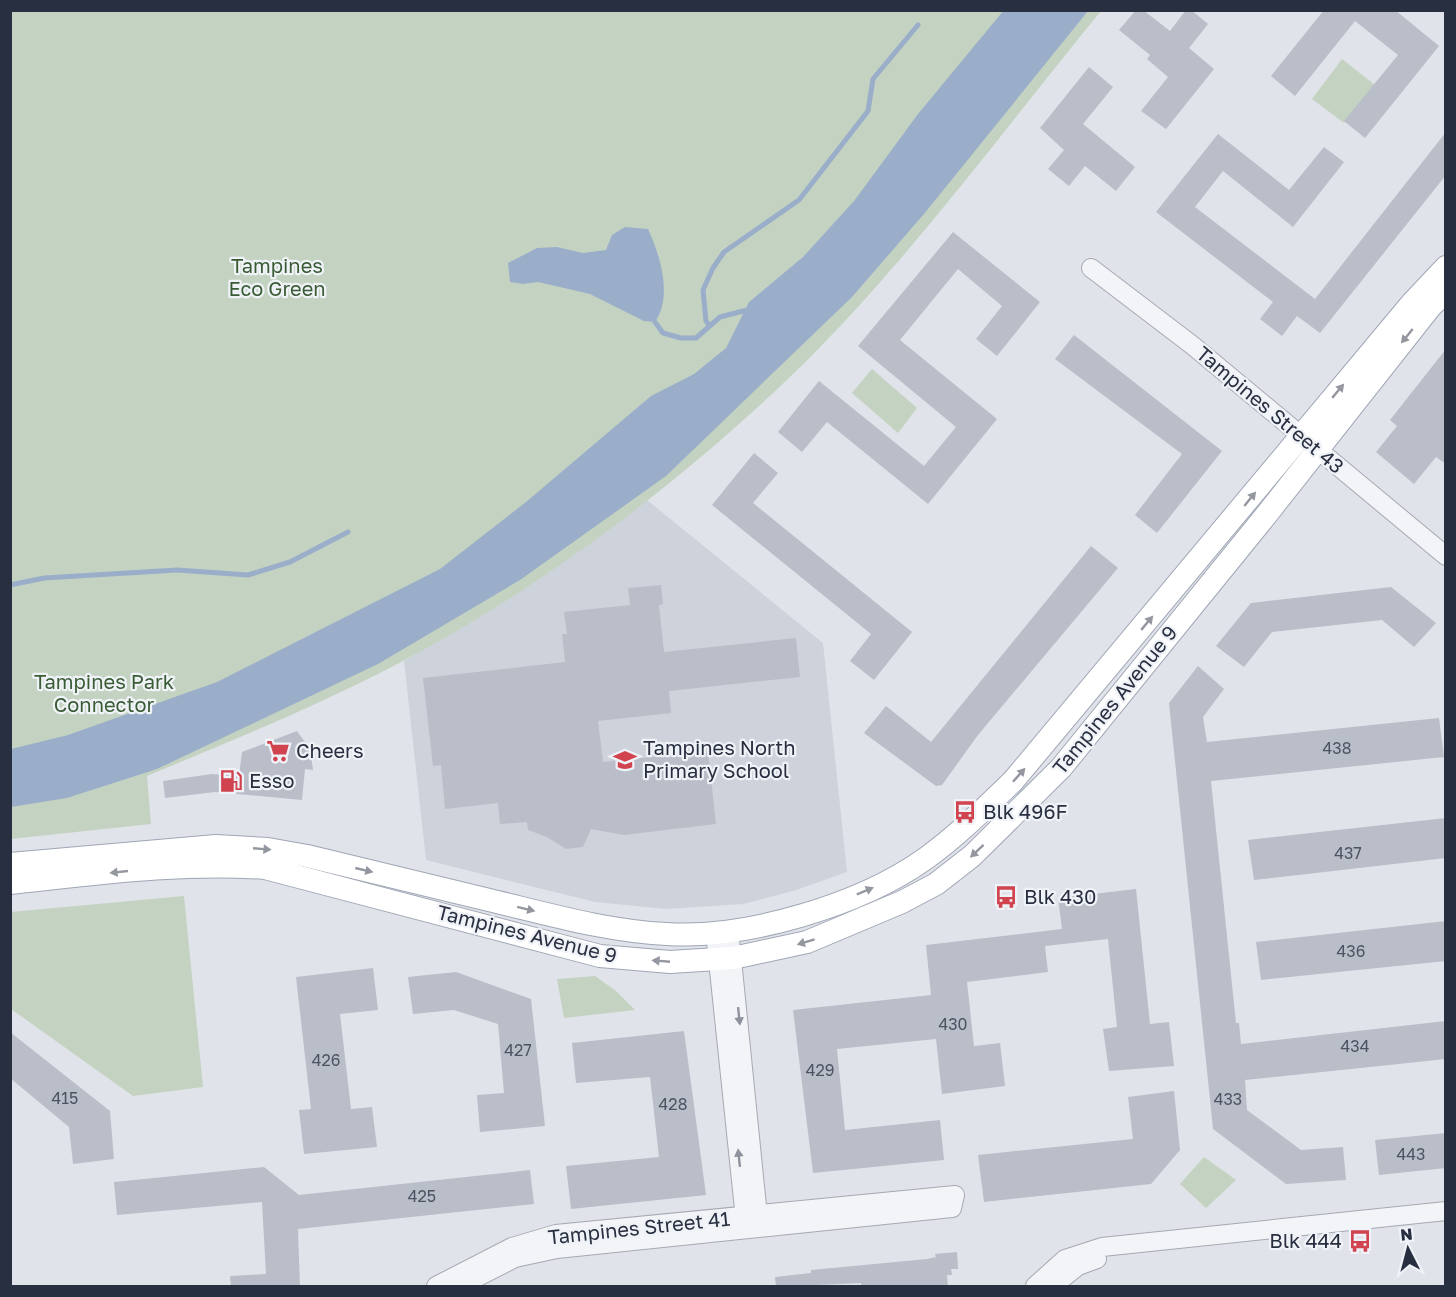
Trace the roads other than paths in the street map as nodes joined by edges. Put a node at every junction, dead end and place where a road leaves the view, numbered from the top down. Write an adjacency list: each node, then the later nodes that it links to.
1 (1446, 267): 4 (main road, Tampines Avenue 9, one-way to 1)
2 (1091, 268): 4 (street, Tampines Street 43)
3 (1446, 292): 4 (main road, Tampines Avenue 9, one-way to 4)
4 (1309, 443): 5 (street, Tampines Street 43); 8 (main road, Tampines Avenue 9, one-way to 4); 9 (main road, Tampines Avenue 9, one-way to 9)
5 (1446, 556)
6 (10, 864): 8 (main road, Tampines Avenue 9, one-way to 8)
7 (10, 883): 9 (main road, Tampines Avenue 9, one-way to 7)
8 (722, 931): 9 (street, Tampines Street 41)
9 (726, 959): 12 (street, Tampines Street 41)
10 (1446, 1212): 16 (street)
11 (1446, 1219): 17 (street)
12 (752, 1222): 12 (street, Tampines Street 41); 13 (street, Tampines Street 41)
13 (476, 1270): 14 (street, Tampines Street 41); 15 (street, Tampines Street 41)
14 (436, 1287)
15 (460, 1287)
16 (1035, 1287)
17 (1053, 1287)

